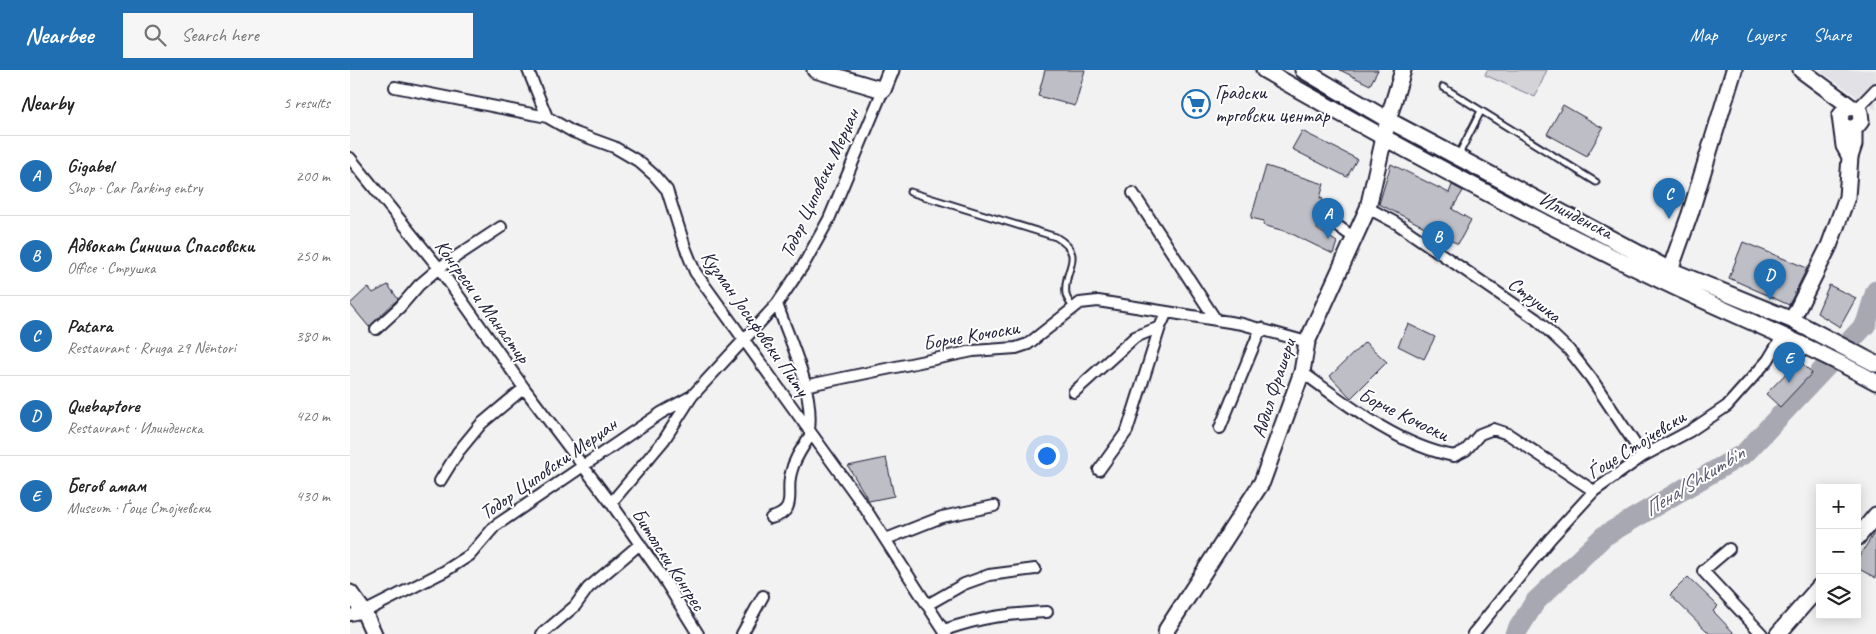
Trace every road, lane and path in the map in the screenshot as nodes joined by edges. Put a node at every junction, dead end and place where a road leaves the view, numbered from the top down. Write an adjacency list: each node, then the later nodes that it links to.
1 (528, 70): 14 (street)
2 (815, 70): 12 (street)
3 (891, 70): 12 (street, Тодор Циповски Мерџан)
4 (1264, 70): 17 (street, Илинденска)
5 (1303, 70): 16 (street, Илинденска)
6 (1403, 70): 16 (street, Абдил Фрашери)
7 (1734, 70): 28 (street)
8 (1801, 70): 15 (street)
9 (395, 87): 14 (street, Кузман Јосифовски Питу)
10 (1443, 87): 13 (lane)
11 (1876, 89): 15 (street)
12 (883, 90): 29 (street, Тодор Циповски Мерџан)
13 (1481, 110): 18 (lane); 20 (lane)
14 (547, 117): 38 (street, Кузман Јосифовски Питу)
15 (1854, 117): 33 (street)
16 (1388, 120): 17 (street, Абдил Фрашери); 18 (street, Илинденска)
17 (1383, 138): 23 (street, Абдил Фрашери); 37 (street, Илинденска)
18 (1457, 156): 28 (street, Илинденска)
19 (350, 158): 27 (street, Конгреси и Манастир)
20 (1596, 182)
21 (910, 192): 30 (lane)
22 (1133, 192): 32 (street)
23 (1368, 208): 26 (street, Абдил Фрашери); 49 (street, Струшка)
24 (1328, 219): 26 (street)
25 (501, 227): 27 (street)
26 (1353, 237): 39 (street, Абдил Фрашери)
27 (439, 268): 36 (street); 44 (street, Конгреси и Манастир)
28 (1670, 270): 33 (street, Илинденска)
29 (777, 304): 38 (street, Тодор Циповски Мерџан); 43 (street)
30 (1073, 308): 31 (street, Борче Кочоски); 43 (street, Борче Кочоски)
31 (1167, 312): 32 (street, Борче Кочоски); 34 (street)
32 (1216, 320): 35 (street, Борче Кочоски)
33 (1792, 320): 40 (street, Илинденска)
34 (1160, 327): 45 (street); 51 (street)
35 (1261, 328): 39 (street, Борче Кочоски); 47 (street)
36 (376, 329)
37 (1783, 335): 42 (street, Илинденска); 49 (street, Ѓоце Стојчевски)
38 (744, 340): 46 (street, Тодор Циповски Мерџан); 48 (street, Кузман Јосифовски Питу)
39 (1307, 342): 41 (street, Абдил Фрашери)
40 (1876, 364)
41 (1302, 372): 53 (street, Борче Кочоски); 74 (street, Абдил Фрашери)
42 (1876, 382)
43 (804, 386): 48 (street)
44 (524, 388): 50 (street, Конгреси и Манастир); 52 (street)
45 (1074, 392)
46 (692, 396): 50 (street, Тодор Циповски Мерџан); 54 (street, Тодор Циповски Мерџан)
47 (1220, 428)
48 (810, 432): 57 (street); 59 (street, Кузман Јосифовски Питу)
49 (1643, 456): 53 (street, Ѓоце Стојчевски)
50 (584, 468): 54 (street, Конгреси и Манастир); 68 (street, Тодор Циповски Мерџан)
51 (1100, 470)
52 (440, 481)
53 (1594, 491): 75 (street, Ѓоце Стојчевски)
54 (611, 503): 60 (street, Битолски Конгрес)
55 (994, 506): 59 (street)
56 (1876, 515): 58 (street)
57 (771, 518)
58 (1861, 533)
59 (886, 539): 66 (street, Кузман Јосифовски Питу)
60 (640, 544): 71 (street); 72 (street, Битолски Конгрес)
61 (1729, 549): 76 (street)
62 (1034, 569): 66 (street)
63 (1816, 591): 77 (street)
64 (350, 594): 68 (street)
65 (763, 596): 73 (street)
66 (928, 605): 69 (street, Кузман Јосифовски Питу)
67 (1047, 612): 69 (street)
68 (357, 614): 70 (street)
69 (945, 632)
70 (374, 634)
71 (542, 634)
72 (698, 634)
73 (742, 634)
74 (1166, 634)
75 (1473, 634)
76 (1762, 634)
77 (1778, 634)

